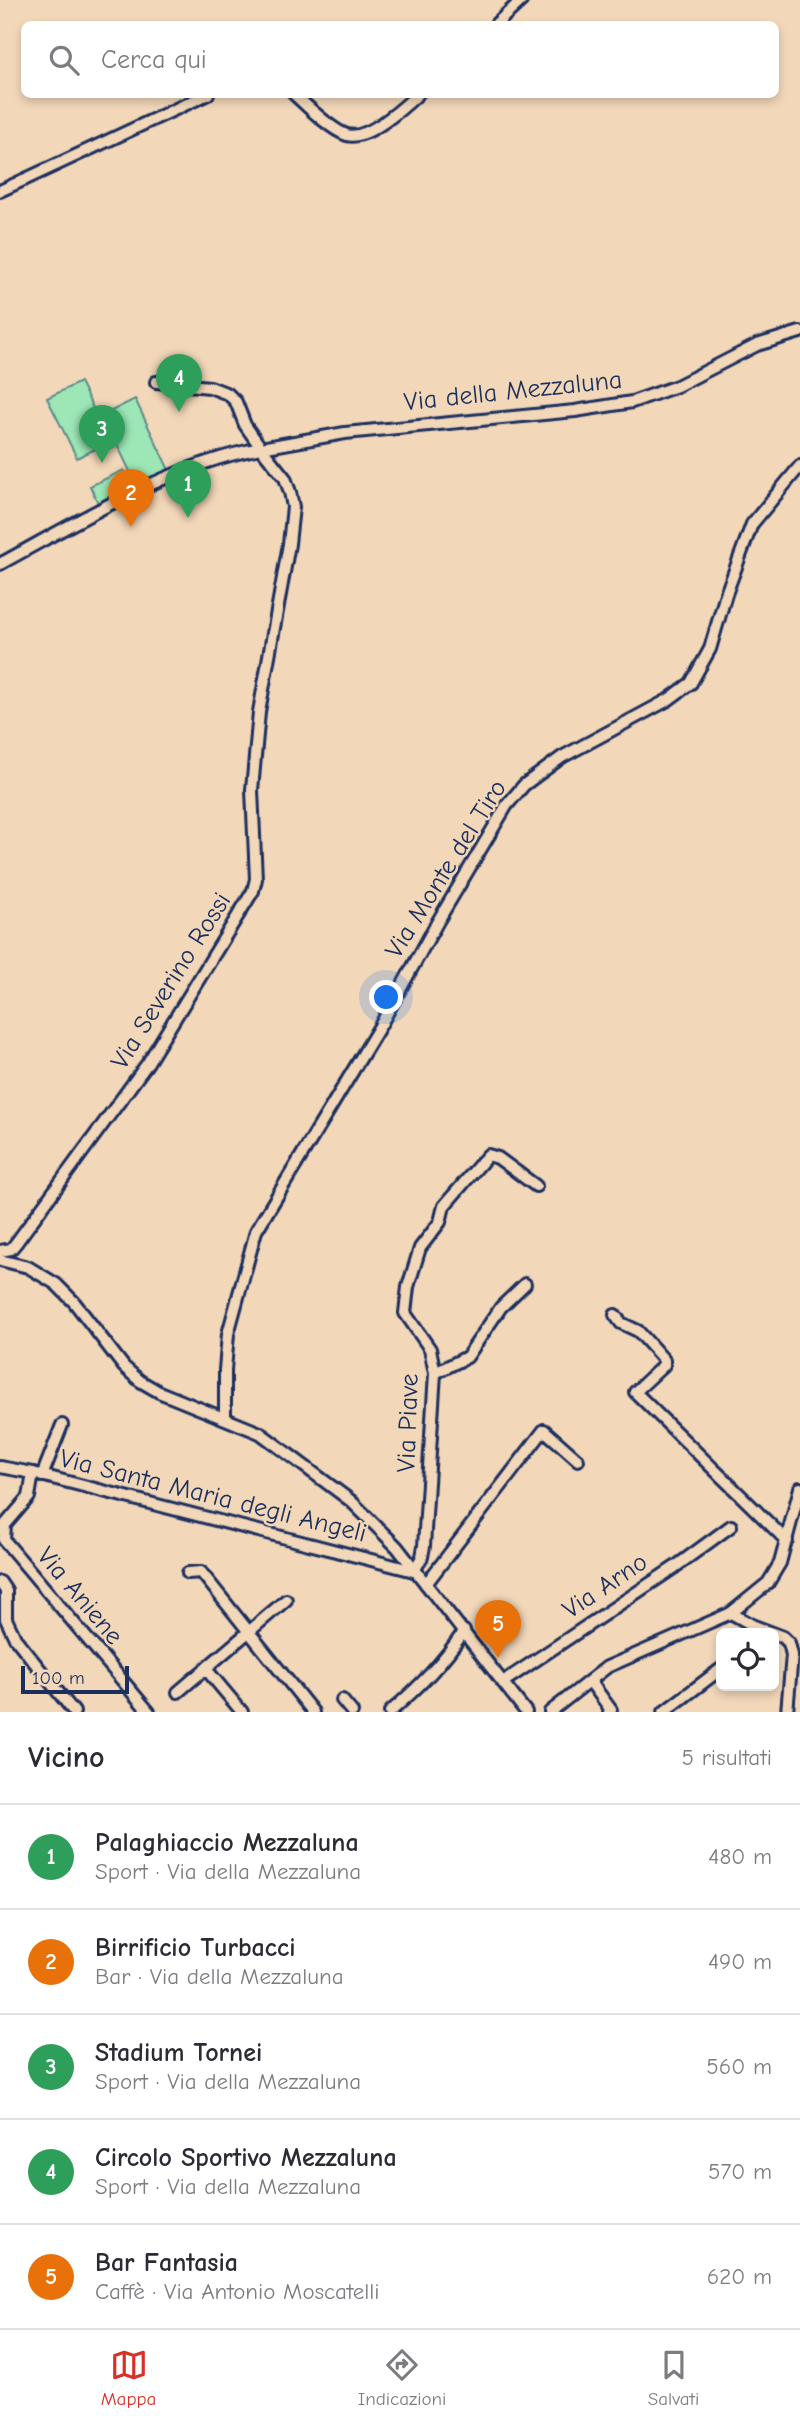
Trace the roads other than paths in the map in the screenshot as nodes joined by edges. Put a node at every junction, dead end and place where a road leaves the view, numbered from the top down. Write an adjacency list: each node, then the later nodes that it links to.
1 (522, 0): 2 (street)
2 (499, 21)
3 (199, 98): 6 (street)
4 (299, 98): 5 (street)
5 (413, 98)
6 (0, 191)
7 (800, 332): 9 (street, Via della Mezzaluna)
8 (156, 382): 9 (street)
9 (261, 448): 11 (street, Via della Mezzaluna); 13 (street, Via Severino Rossi)
10 (800, 466): 18 (street, Via Monte del Tiro)
11 (0, 564)
12 (536, 1186): 17 (street, Via Piave)
13 (0, 1251)
14 (0, 1260): 18 (street)
15 (525, 1284): 17 (street)
16 (615, 1315): 25 (street)
17 (435, 1373): 27 (street, Via Piave)
18 (225, 1417): 27 (street)
19 (62, 1425): 22 (street, Via Aniene)
20 (578, 1460): 30 (street)
21 (0, 1467): 22 (street, Via Santa Maria degli Angeli)
22 (38, 1475): 26 (street, Via Aniene); 27 (street, Via Santa Maria degli Angeli)
23 (800, 1488): 25 (street)
24 (731, 1526): 38 (street, Via Arno)
25 (787, 1541): 32 (street)
26 (2, 1544): 42 (street, Via Aniene)
27 (414, 1571): 30 (street)
28 (188, 1573): 34 (street)
29 (0, 1582): 41 (street, Via Aniene)
30 (426, 1584): 33 (street)
31 (286, 1600): 34 (street)
32 (731, 1613): 37 (street); 51 (street)
33 (464, 1631): 38 (street); 46 (street)
34 (248, 1633): 35 (street); 44 (street)
35 (206, 1669): 39 (street); 43 (street)
36 (716, 1673): 50 (street)
37 (590, 1681): 48 (street); 49 (street)
38 (503, 1682): 47 (street)
39 (178, 1692)
40 (342, 1700): 45 (street)
41 (74, 1712)
42 (149, 1712)
43 (242, 1712)
44 (313, 1712)
45 (352, 1712)
46 (390, 1712)
47 (526, 1712)
48 (550, 1712)
49 (609, 1712)
50 (664, 1712)
51 (787, 1712)

